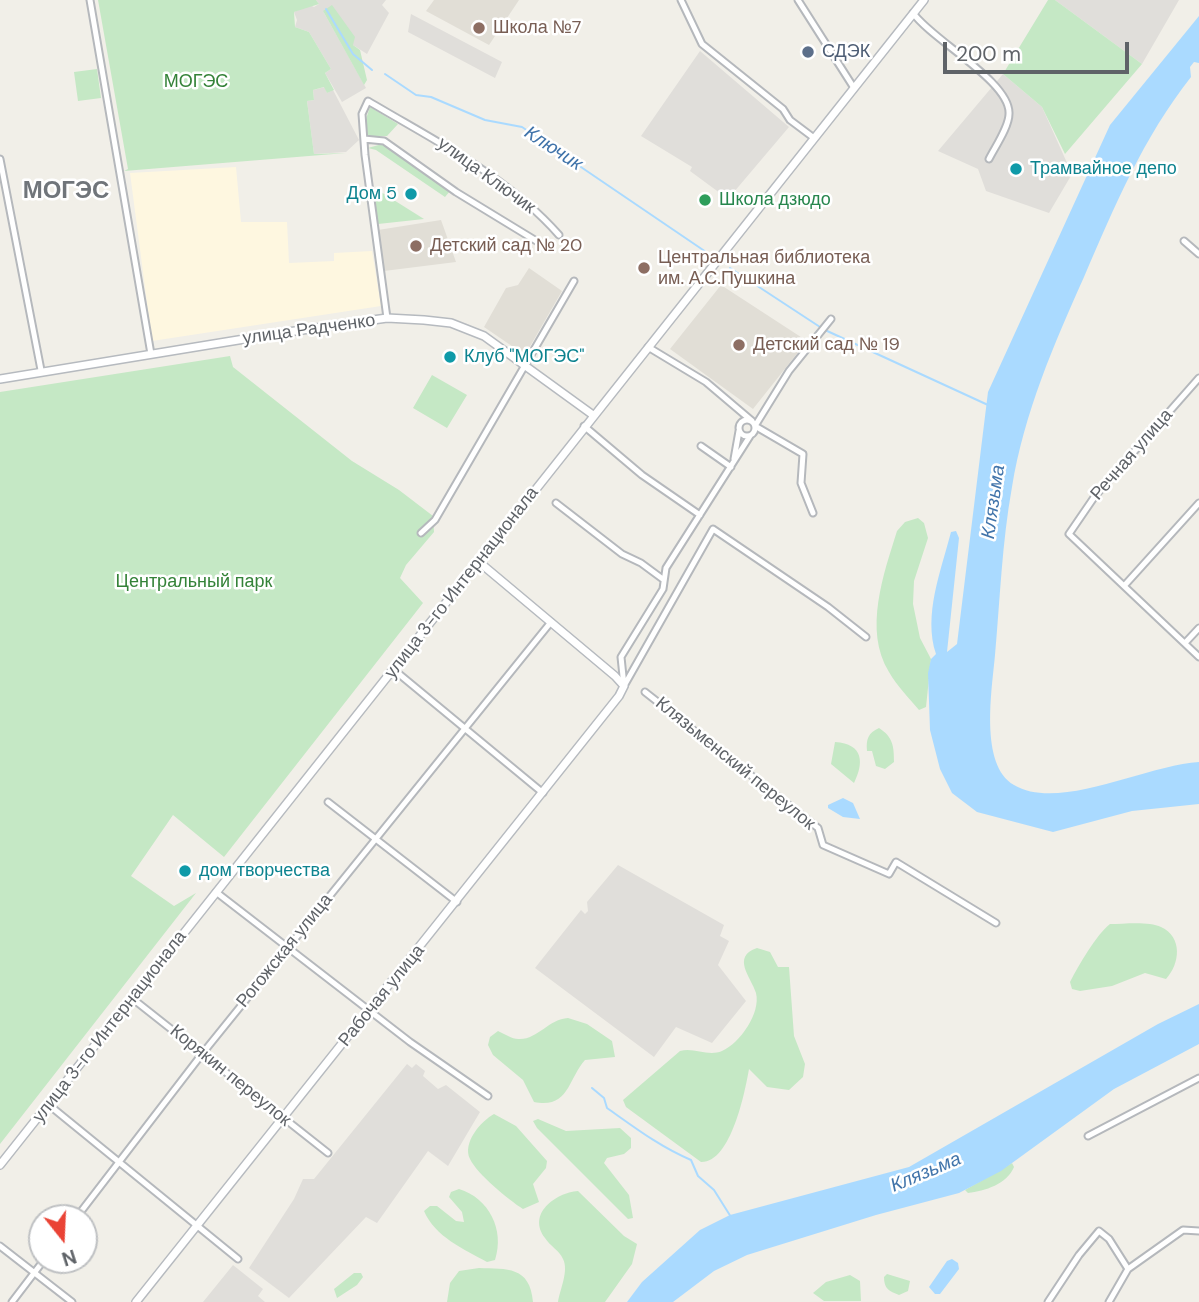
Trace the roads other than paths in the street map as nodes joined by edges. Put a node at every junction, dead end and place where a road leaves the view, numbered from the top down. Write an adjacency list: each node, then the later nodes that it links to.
1 (90, 0): 19 (street)
2 (681, 0): 7 (street)
3 (797, 0): 6 (street)
4 (924, 0): 5 (main road, улица 3-го Интернационала)
5 (914, 13): 6 (main road, улица 3-го Интернационала); 10 (street)
6 (854, 88): 7 (main road, улица 3-го Интернационала)
7 (814, 138): 18 (main road, улица 3-го Интернационала)
8 (364, 139): 11 (street, улица Ключик); 13 (street, улица Ключик); 16 (street, улица Ключик)
9 (0, 159): 21 (street)
10 (989, 159)
11 (559, 235)
12 (1184, 241): 14 (street)
13 (538, 242)
14 (1199, 254)
15 (574, 281): 20 (street)
16 (387, 318): 19 (main road, улица Радченко); 20 (main road, улица Радченко)
17 (831, 319): 27 (street)
18 (648, 347): 24 (street); 25 (main road, улица 3-го Интернационала)
19 (151, 354): 21 (main road, улица Радченко)
20 (524, 365): 25 (main road, улица Радченко); 37 (street)
21 (41, 370): 22 (main road, улица Радченко)
22 (0, 379)
23 (1199, 379): 40 (street, Речная улица)
24 (741, 409): 26 (street); 27 (street)
25 (593, 415): 28 (main road, улица 3-го Интернационала)
26 (741, 421): 27 (street); 29 (street)
27 (754, 424): 30 (street); 35 (street)
28 (584, 426): 36 (street); 38 (main road, улица 3-го Интернационала)
29 (739, 430): 30 (street); 32 (street)
30 (750, 436): 32 (street)
31 (701, 446): 32 (street)
32 (732, 465): 36 (street)
33 (555, 503): 39 (street)
34 (1199, 503): 40 (street)
35 (813, 513)
36 (700, 515): 39 (street)
37 (421, 533)
38 (479, 562): 41 (main road); 46 (main road, улица 3-го Интернационала)
39 (664, 580): 47 (street)
40 (1124, 586): 44 (street)
41 (551, 622): 47 (main road); 49 (street, Рогожская улица)
42 (1199, 628): 44 (street)
43 (866, 637): 47 (street)
44 (1185, 643): 45 (street)
45 (1199, 657)
46 (393, 669): 49 (street); 53 (main road, улица 3-го Интернационала)
47 (624, 686): 50 (main road, Рабочая улица)
48 (645, 692): 55 (street, Клязьменский переулок)
49 (465, 727): 50 (street); 52 (street, Рогожская улица)
50 (543, 793): 54 (main road, Рабочая улица)
51 (328, 802): 52 (street)
52 (375, 839): 54 (street); 56 (street, Рогожская улица)
53 (216, 891): 56 (street); 57 (main road, улица 3-го Интернационала)
54 (457, 902): 58 (main road, Рабочая улица)
55 (996, 923)
56 (289, 946): 58 (street); 59 (street, Рогожская улица)
57 (133, 999): 59 (street, Корякин переулок); 62 (main road, улица 3-го Интернационала)
58 (371, 1010): 61 (street); 63 (main road, Рабочая улица)
59 (202, 1054): 63 (street, Корякин переулок); 66 (street, Рогожская улица)
60 (1199, 1078): 64 (street)
61 (488, 1096)
62 (49, 1105): 66 (street); 67 (main road, улица 3-го Интернационала)
63 (282, 1119): 65 (street, Корякин переулок); 69 (main road, Рабочая улица)
64 (1088, 1136)
65 (328, 1153)
66 (118, 1162): 68 (street, Рогожская улица); 69 (street)
67 (0, 1165)
68 (86, 1204)
69 (196, 1226): 72 (street); 79 (main road, Рабочая улица)
70 (1199, 1231): 74 (street)
71 (0, 1246): 73 (street)
72 (238, 1259)
73 (28, 1268)
74 (1128, 1269): 80 (street); 81 (street)
75 (34, 1274): 77 (street)
76 (36, 1274): 78 (street)
77 (12, 1302)
78 (72, 1302)
79 (136, 1302)
80 (1048, 1302)
81 (1109, 1302)

